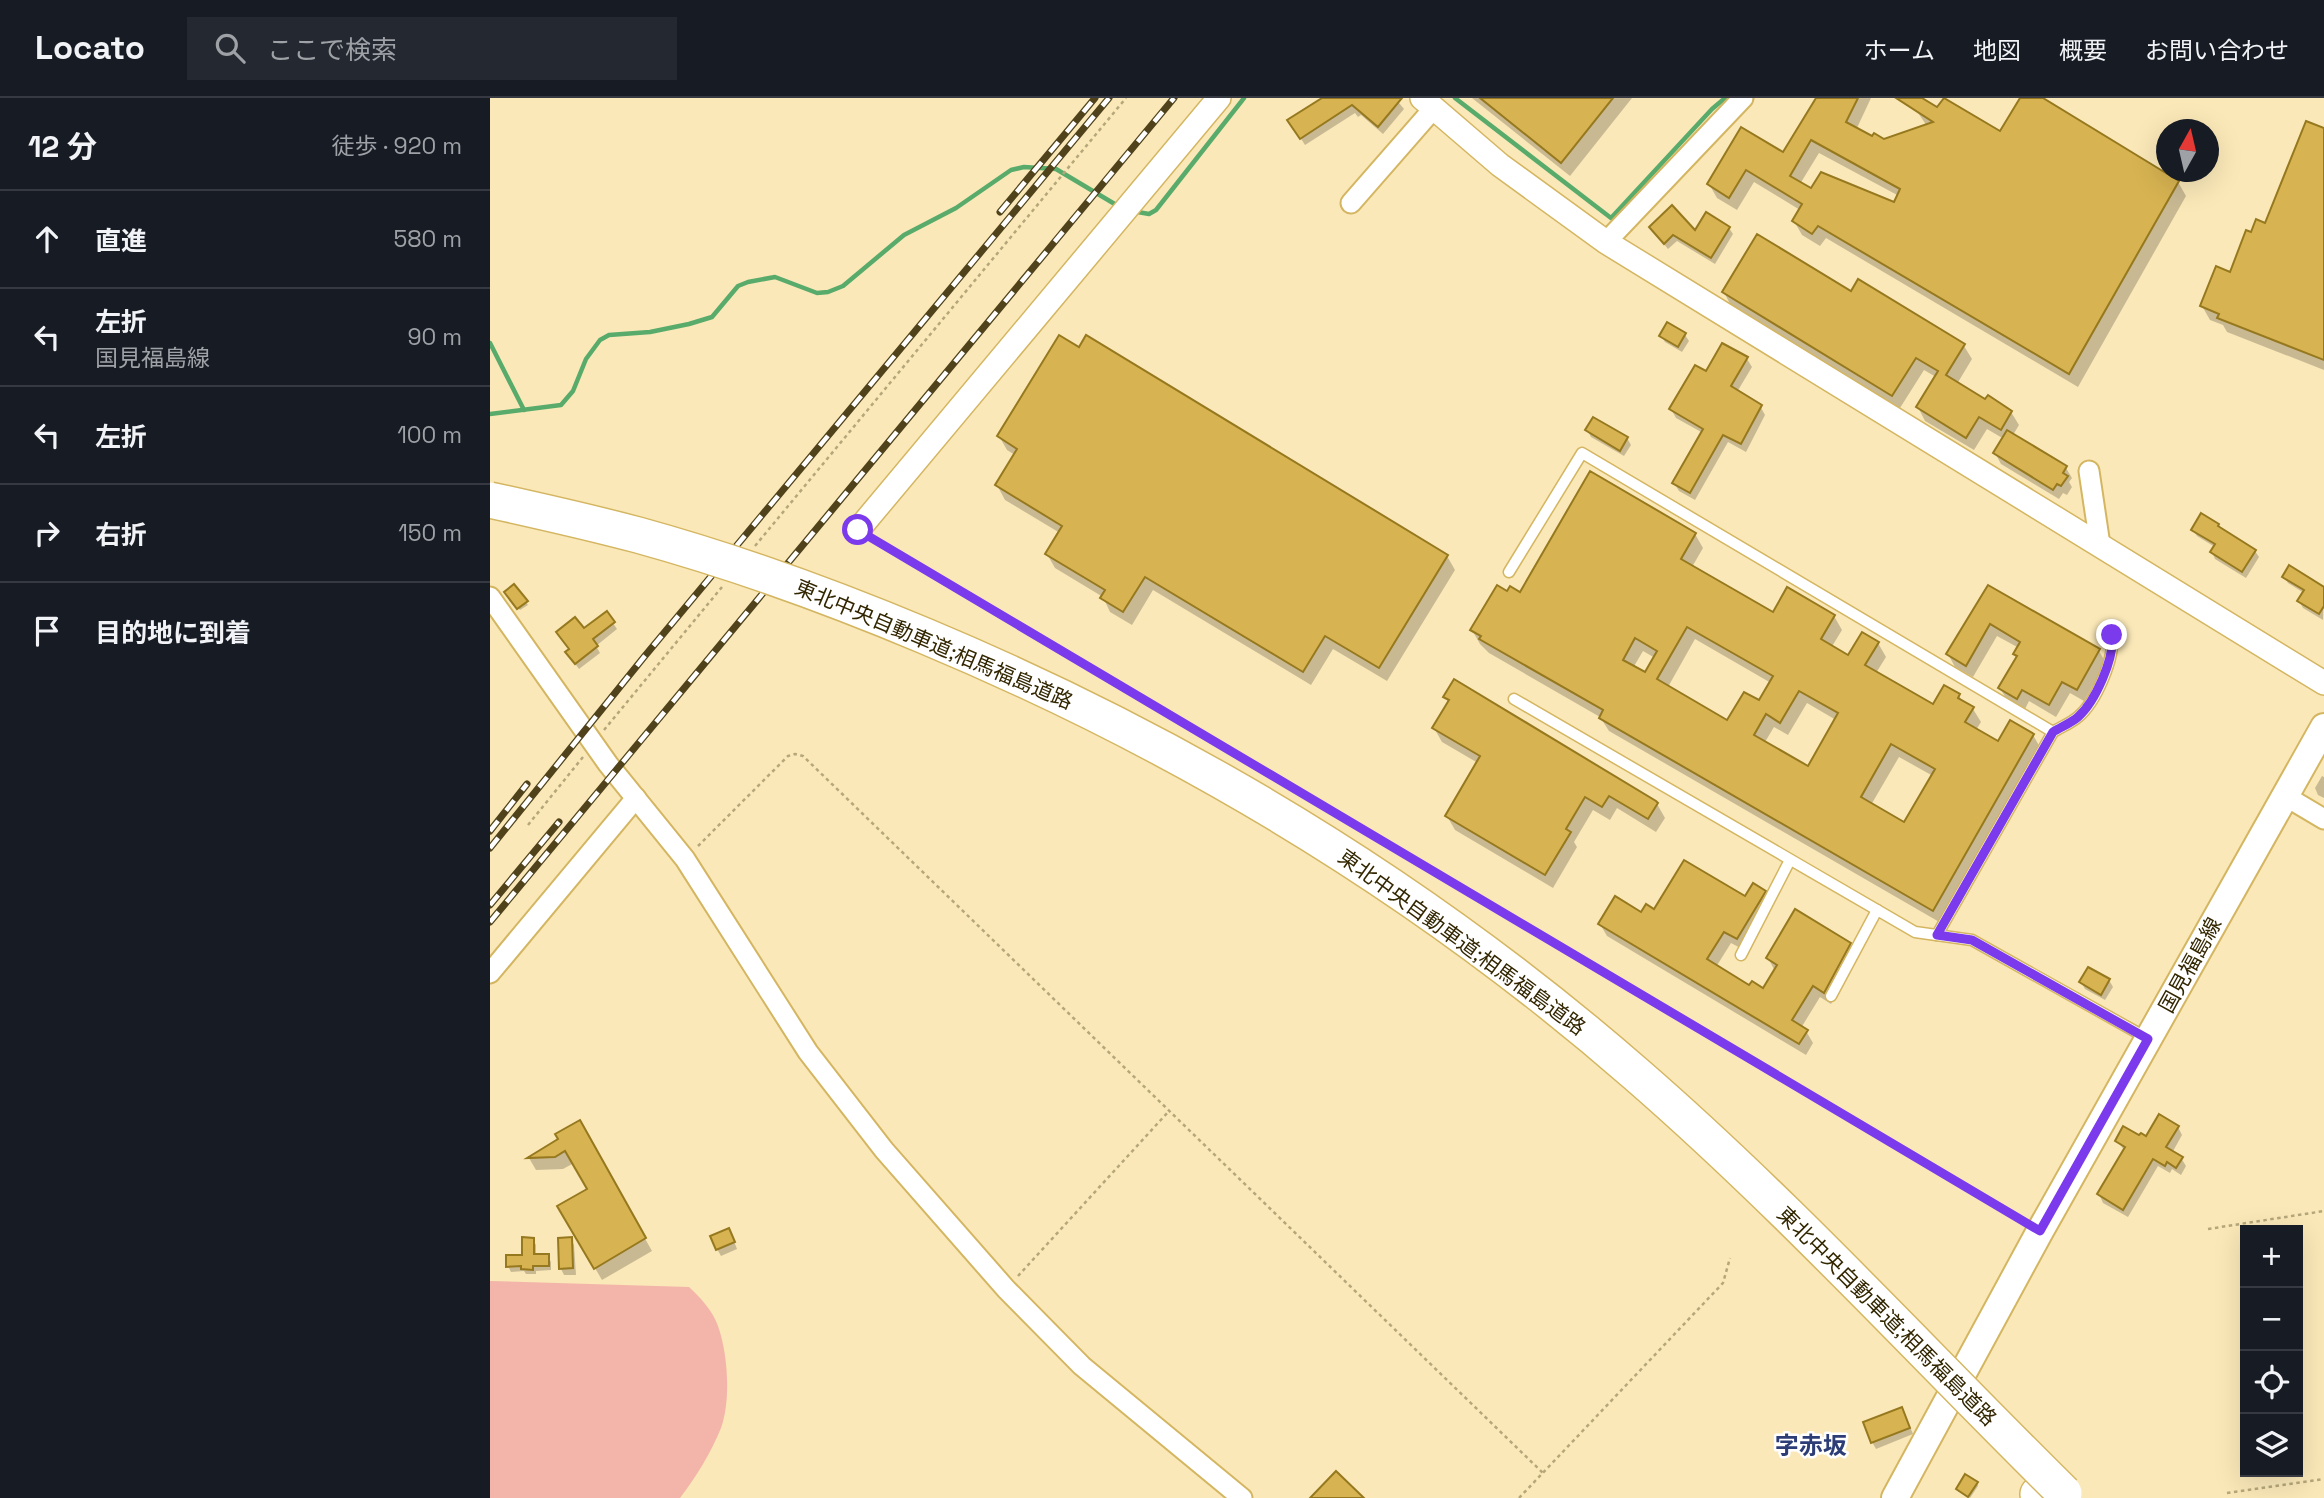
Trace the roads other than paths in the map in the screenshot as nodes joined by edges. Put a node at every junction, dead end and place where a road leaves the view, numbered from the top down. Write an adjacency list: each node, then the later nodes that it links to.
1 (1219, 98): 9 (street)
2 (1743, 98): 5 (street)
3 (1428, 103): 4 (street); 5 (street)
4 (1351, 204)
5 (1606, 242): 10 (street)
6 (2089, 471): 10 (street)
7 (490, 500): 28 (highway, 東北中央自動車道;相馬福島道路, bridge)
8 (490, 514): 28 (highway, 東北中央自動車道;相馬福島道路)
9 (858, 530)
10 (2100, 545): 14 (street)
11 (1509, 572): 17 (lane)
12 (490, 597): 19 (street)
13 (2112, 635): 17 (lane)
14 (2324, 683)
15 (1514, 699): 21 (lane)
16 (2324, 727): 18 (main road, 国見福島線)
17 (2053, 732): 23 (lane)
18 (2285, 796): 20 (street); 27 (main road, 国見福島線)
19 (636, 798): 25 (street); 29 (street)
20 (2324, 819)
21 (1790, 860): 22 (lane); 24 (lane)
22 (1877, 910): 23 (lane); 26 (lane)
23 (1937, 935): 27 (lane)
24 (1741, 955)
25 (490, 973)
26 (1830, 996)
27 (2148, 1039): 30 (main road, 国見福島線)
28 (2054, 1497)
29 (1242, 1498)
30 (1895, 1498)

